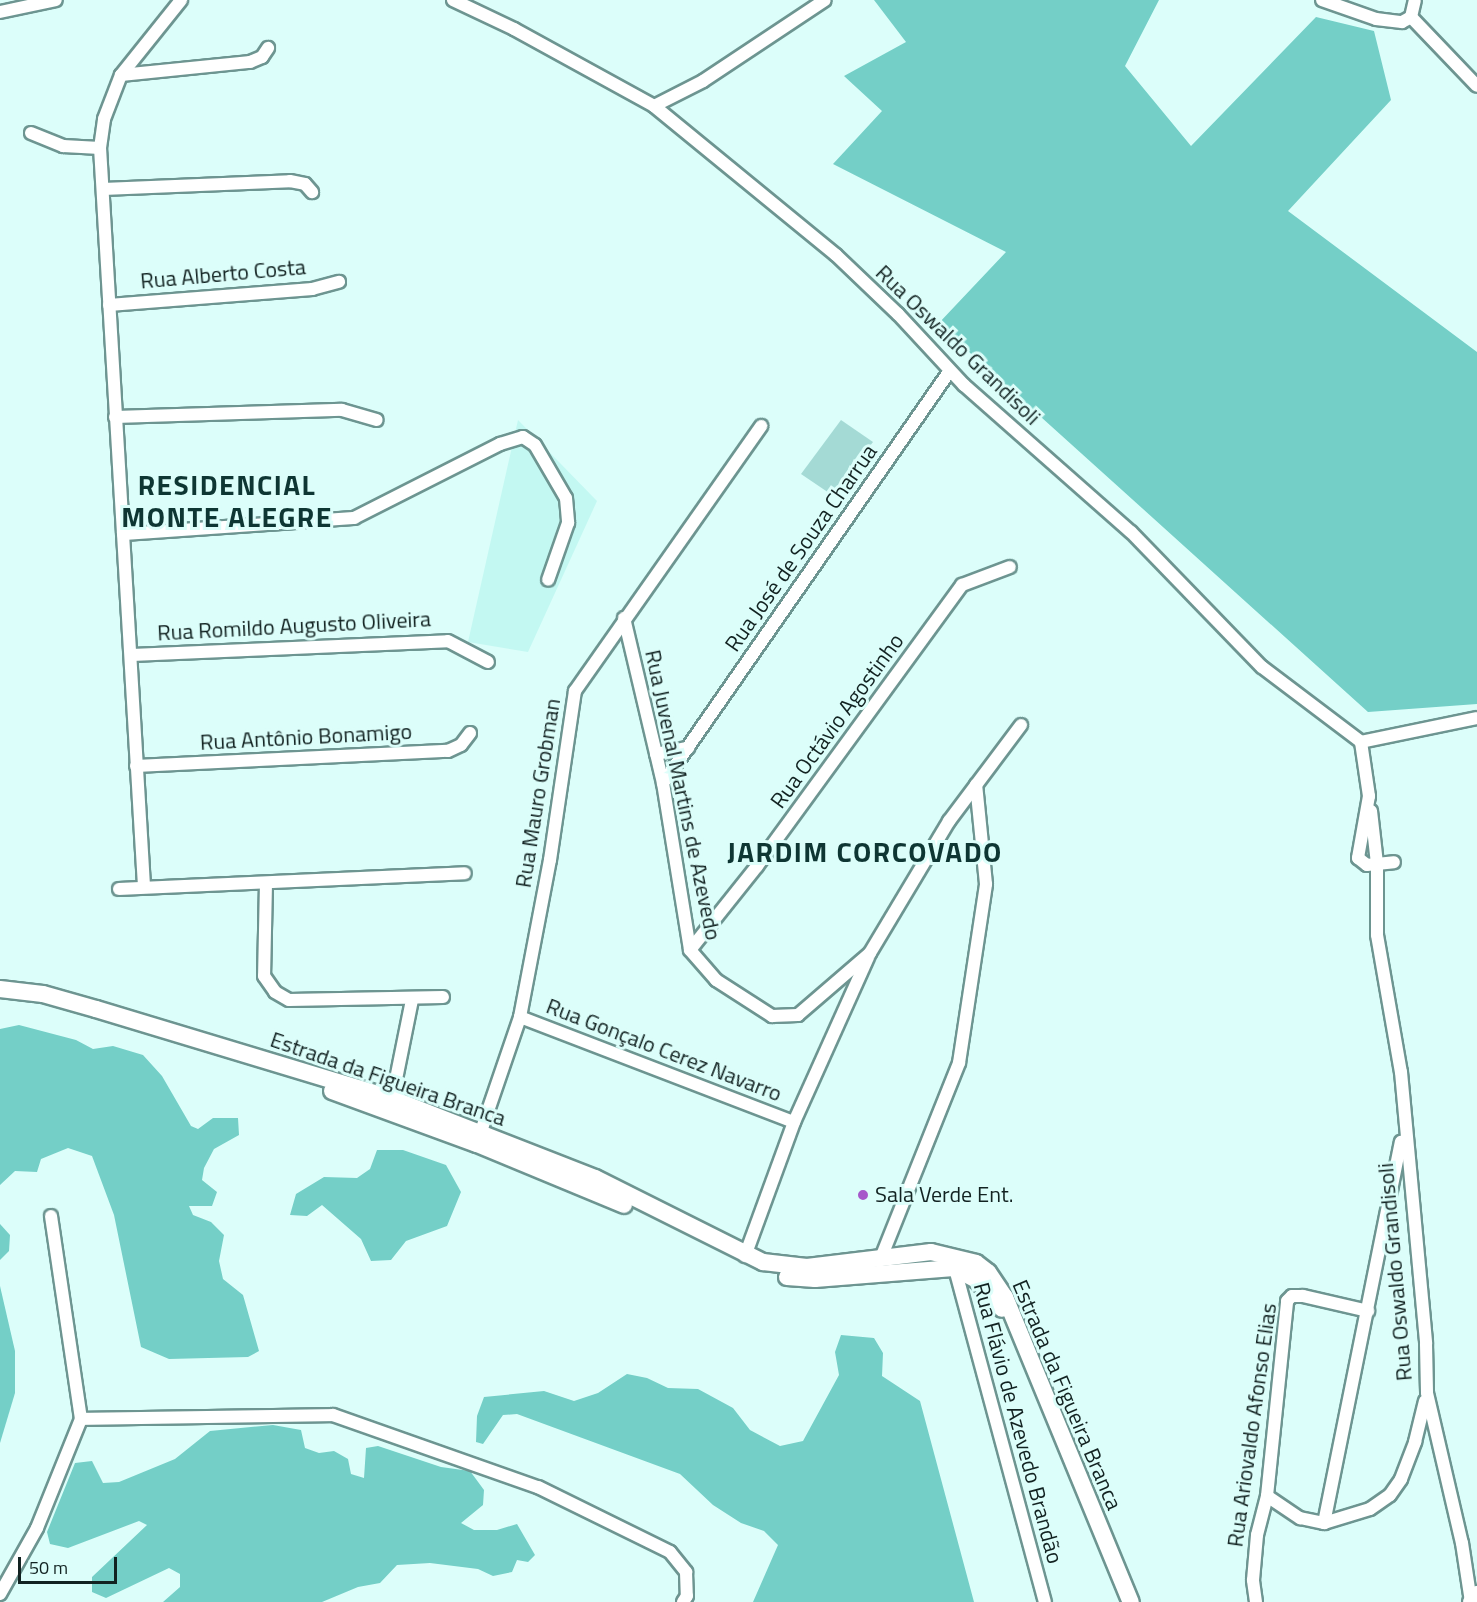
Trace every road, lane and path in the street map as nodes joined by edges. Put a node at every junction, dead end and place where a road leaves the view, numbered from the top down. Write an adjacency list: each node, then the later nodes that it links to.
1 (56, 0): 7 (street)
2 (181, 0): 10 (street)
3 (453, 0): 12 (street, Rua Oswaldo Grandisoli)
4 (825, 0): 12 (street)
5 (1322, 0): 8 (street)
6 (1415, 0): 8 (street)
7 (0, 12)
8 (1411, 17): 11 (street)
9 (268, 48): 10 (street)
10 (121, 75): 14 (street)
11 (1477, 86)
12 (654, 106): 19 (street, Rua Oswaldo Grandisoli)
13 (31, 133): 14 (street)
14 (100, 148): 15 (street)
15 (103, 189): 16 (street); 18 (street)
16 (312, 192)
17 (339, 282): 18 (street, Rua Alberto Costa)
18 (109, 305): 20 (street)
19 (949, 372): 32 (street, Rua Oswaldo Grandisoli); 33 (street, Rua José de Souza Charrua)
20 (115, 417): 21 (street); 23 (street)
21 (377, 420)
22 (761, 426): 26 (street, Rua Mauro Grobman)
23 (123, 534): 25 (street); 27 (street)
24 (1010, 567): 45 (street, Rua Octávio Agostinho)
25 (548, 580)
26 (624, 618): 34 (street, Rua Juvenal Martins de Azevedo); 50 (street, Rua Mauro Grobman)
27 (132, 655): 28 (street, Rua Romildo Augusto Oliveira); 35 (street)
28 (488, 662)
29 (1477, 718): 32 (street)
30 (1021, 725): 37 (street, Rua Juvenal Martins de Azevedo)
31 (470, 733): 35 (street, Rua Antônio Bonamigo)
32 (1361, 742): 38 (street)
33 (688, 748): 34 (street); 36 (street, Rua José de Souza Charrua)
34 (656, 754): 36 (street, Rua Juvenal Martins de Azevedo)
35 (136, 766): 43 (street)
36 (663, 783): 45 (street, Rua Juvenal Martins de Azevedo)
37 (976, 784): 46 (street, Rua Juvenal Martins de Azevedo); 57 (street)
38 (1369, 796): 40 (street, Rua Oswaldo Grandisoli); 40 (street)
39 (1394, 862): 40 (street)
40 (1377, 864): 53 (street, Rua Oswaldo Grandisoli)
41 (465, 873): 42 (street)
42 (266, 882): 43 (street); 49 (street)
43 (144, 886): 44 (street)
44 (119, 889)
45 (690, 950): 46 (street, Rua Juvenal Martins de Azevedo)
46 (870, 953): 52 (street)
47 (0, 989): 51 (main road, Estrada da Figueira Branca)
48 (443, 997): 49 (street)
49 (412, 1000): 51 (street)
50 (520, 1017): 52 (street, Rua Gonçalo Cerez Navarro); 54 (street, Rua Mauro Grobman)
51 (391, 1106): 54 (main road, Estrada da Figueira Branca)
52 (794, 1122): 56 (street)
53 (1404, 1130): 59 (street); 60 (street, Rua Oswaldo Grandisoli)
54 (478, 1138): 56 (main road, Estrada da Figueira Branca); 58 (main road)
55 (51, 1216): 61 (street)
56 (745, 1256): 57 (main road, Estrada da Figueira Branca)
57 (881, 1258): 58 (main road, Estrada da Figueira Branca)
58 (954, 1262): 67 (street, Rua Flávio de Azevedo Brandão); 68 (main road, Estrada da Figueira Branca)
59 (1368, 1311): 62 (street, Rua Ariovaldo Afonso Elias); 63 (street)
60 (1427, 1393): 63 (street); 70 (street, Rua Oswaldo Grandisoli)
61 (81, 1419): 64 (street); 66 (street)
62 (1267, 1496): 63 (street); 69 (street, Rua Ariovaldo Afonso Elias)
63 (1324, 1523)
64 (0, 1594)
65 (1477, 1594): 70 (main road)
66 (683, 1602)
67 (1045, 1602)
68 (1131, 1602)
69 (1256, 1602)
70 (1471, 1602)

